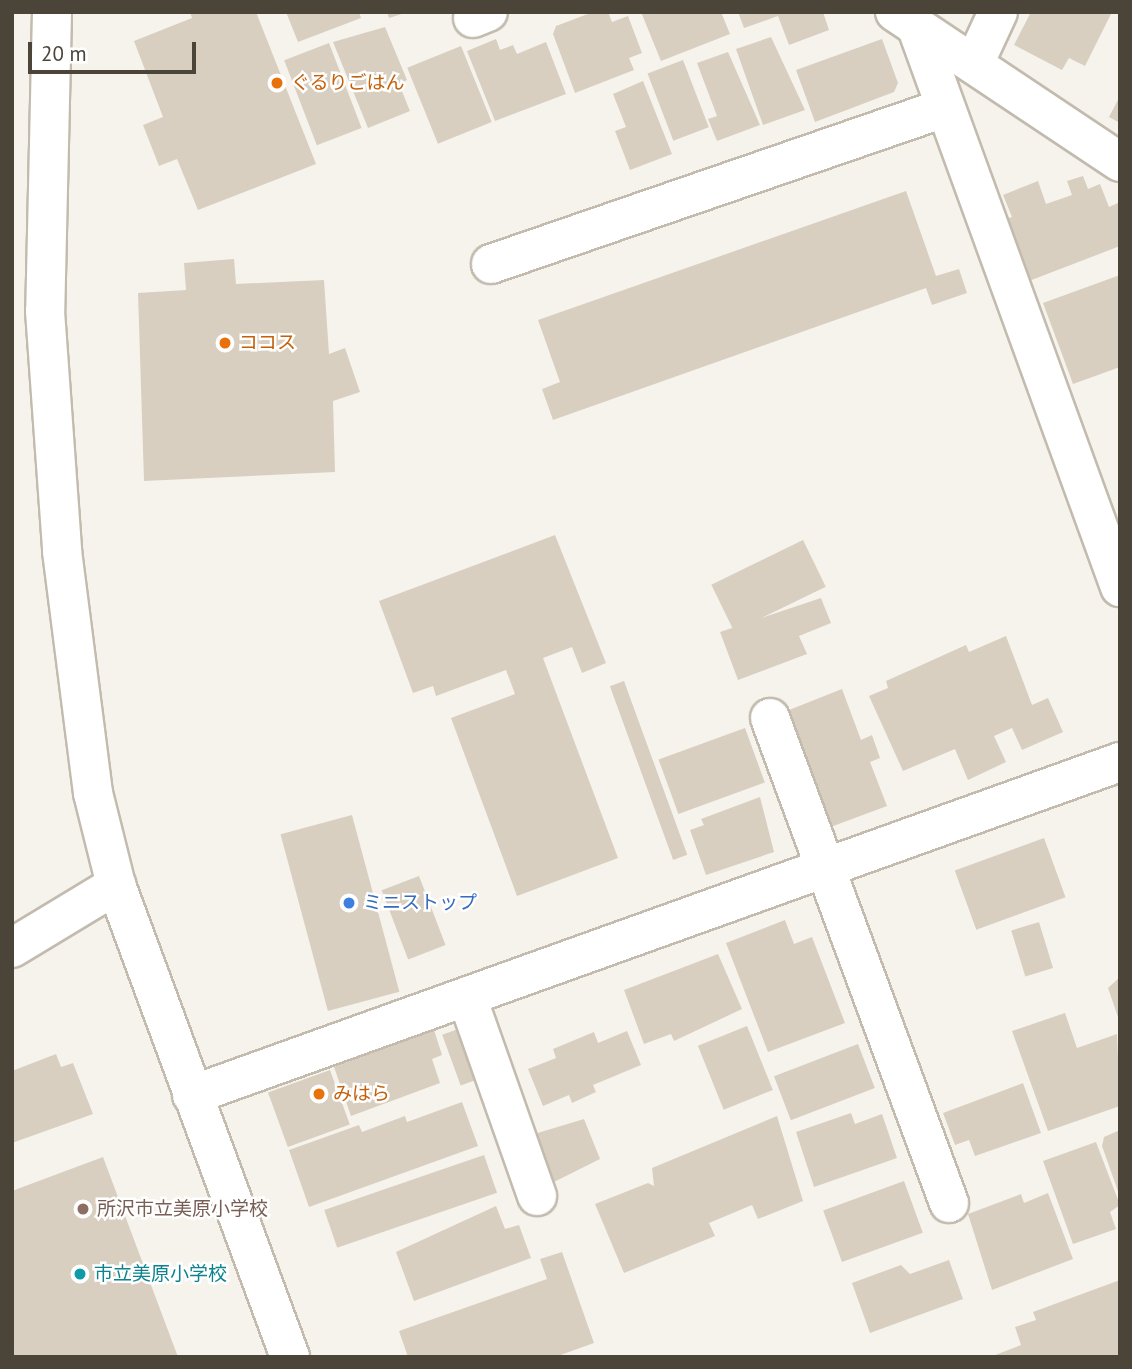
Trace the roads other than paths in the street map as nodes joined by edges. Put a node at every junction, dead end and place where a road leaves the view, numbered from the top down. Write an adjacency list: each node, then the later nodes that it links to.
1 (52, 12): 12 (street)
2 (998, 12): 4 (street)
3 (906, 20): 4 (street); 5 (street)
4 (974, 64): 6 (street)
5 (942, 109): 7 (street); 8 (street)
6 (1120, 162)
7 (491, 264)
8 (1120, 587)
9 (770, 718): 11 (street)
10 (1120, 762): 11 (street)
11 (824, 870): 14 (street); 17 (street)
12 (116, 886): 13 (street); 15 (street)
13 (12, 948)
14 (467, 997): 15 (street); 16 (street)
15 (192, 1095): 18 (street)
16 (537, 1196)
17 (949, 1203)
18 (289, 1357)

